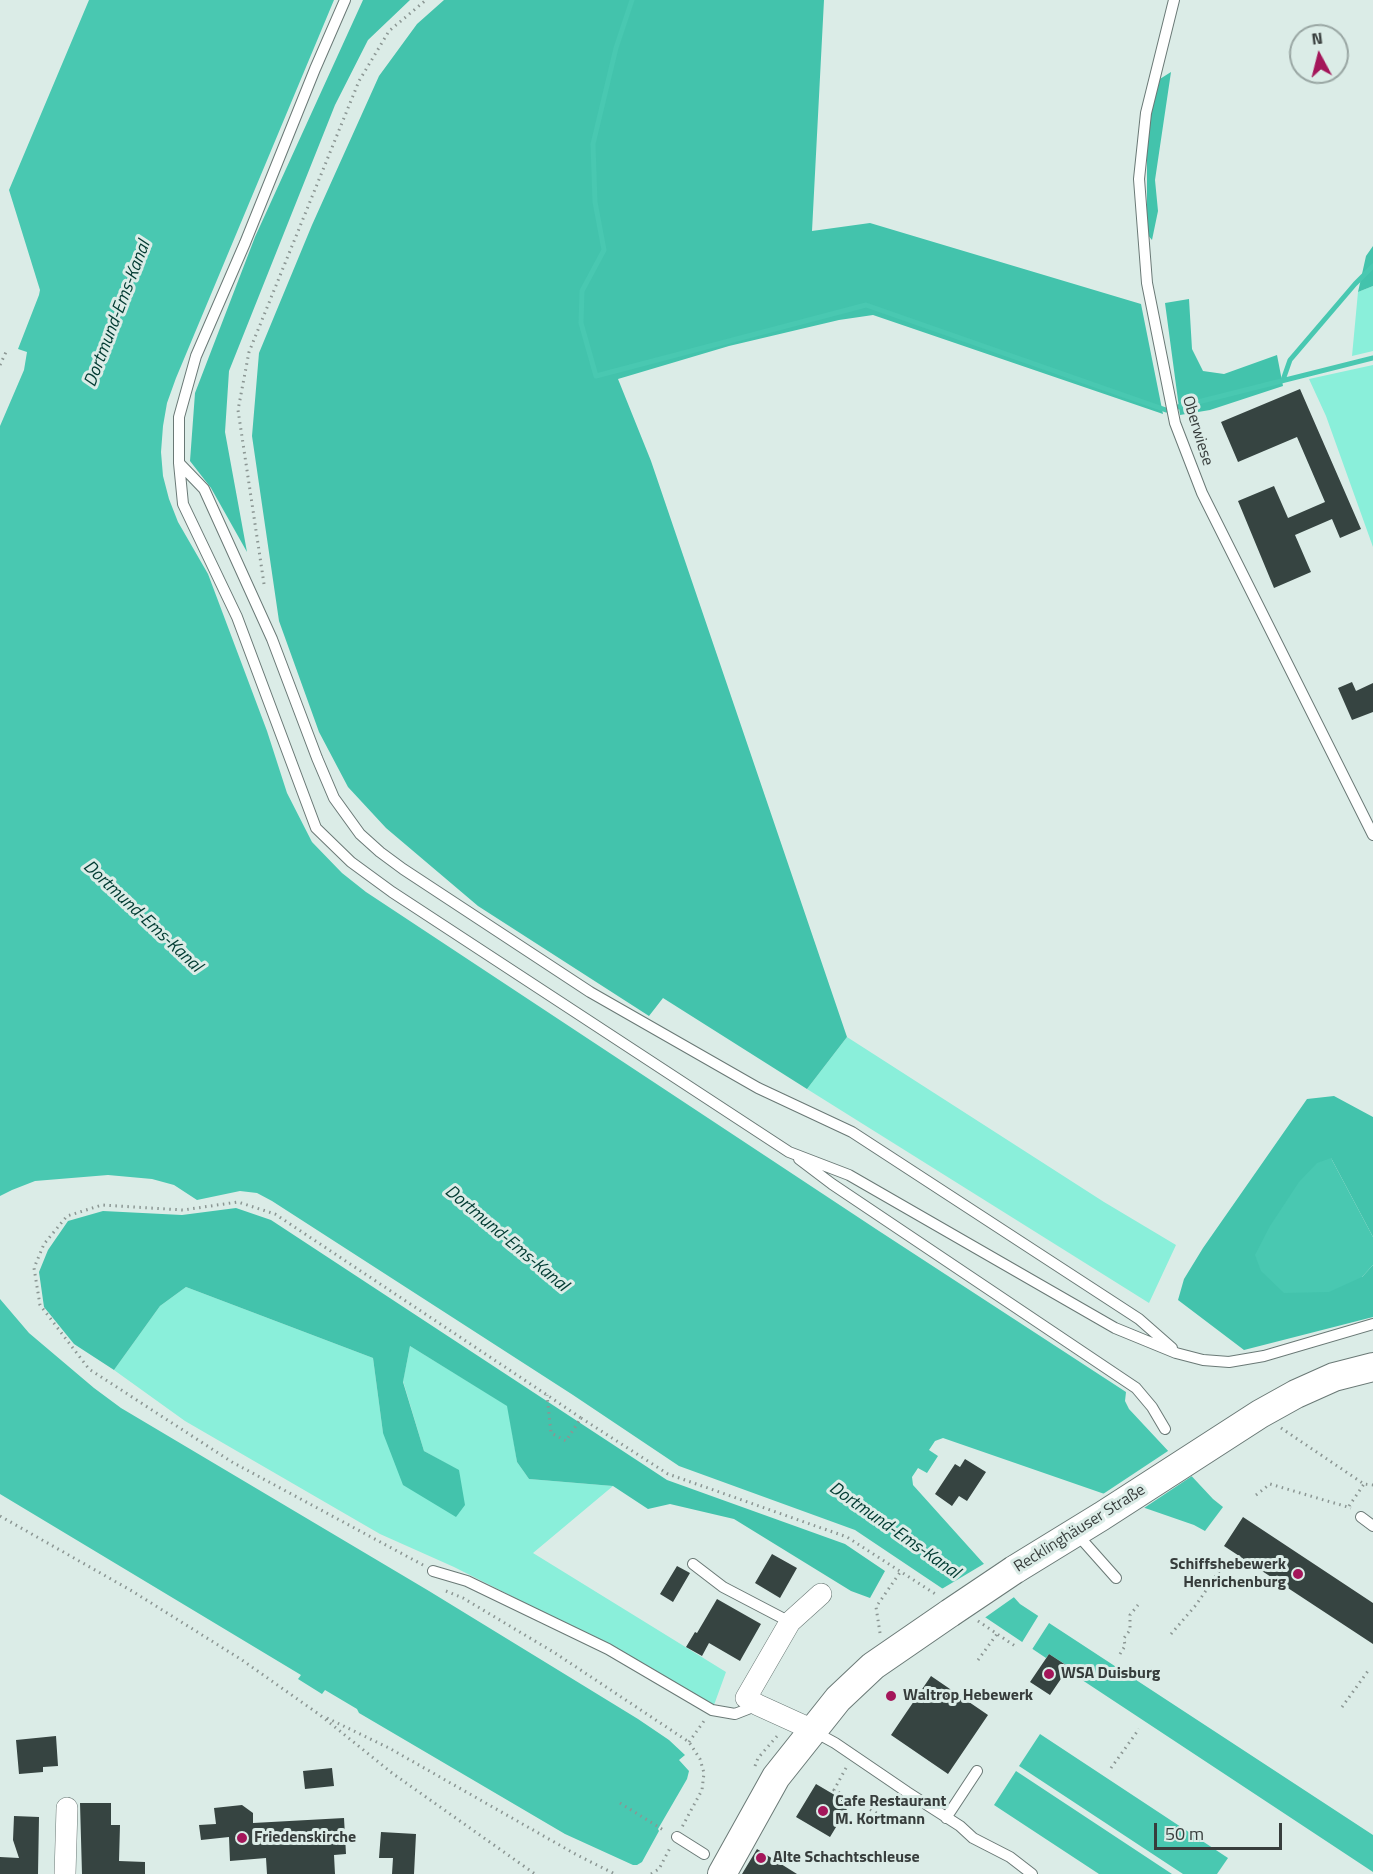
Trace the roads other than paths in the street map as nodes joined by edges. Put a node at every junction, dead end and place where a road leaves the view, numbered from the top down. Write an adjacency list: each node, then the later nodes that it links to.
1 (345, 0): 3 (lane)
2 (1174, 0): 4 (lane, Oberwiese)
3 (179, 463): 5 (lane); 7 (lane)
4 (1373, 835)
5 (789, 1152): 7 (lane); 9 (lane)
6 (1373, 1324): 7 (lane)
7 (1176, 1353)
8 (1373, 1367): 12 (main road, Recklinghäuser Straße)
9 (1165, 1429)
10 (1361, 1517): 11 (lane)
11 (1373, 1526)
12 (1075, 1532): 15 (lane); 19 (main road, Recklinghäuser Straße, bridge)
13 (693, 1564): 17 (lane)
14 (433, 1571): 18 (lane)
15 (1116, 1578)
16 (821, 1594): 17 (street)
17 (790, 1622): 18 (street)
18 (758, 1705): 19 (street)
19 (813, 1731): 22 (lane); 24 (main road, Recklinghäuser Straße)
20 (977, 1771): 22 (lane)
21 (67, 1808): 25 (street)
22 (946, 1818): 26 (lane)
23 (676, 1837): 24 (lane)
24 (713, 1864)
25 (65, 1874)
26 (1032, 1874)

